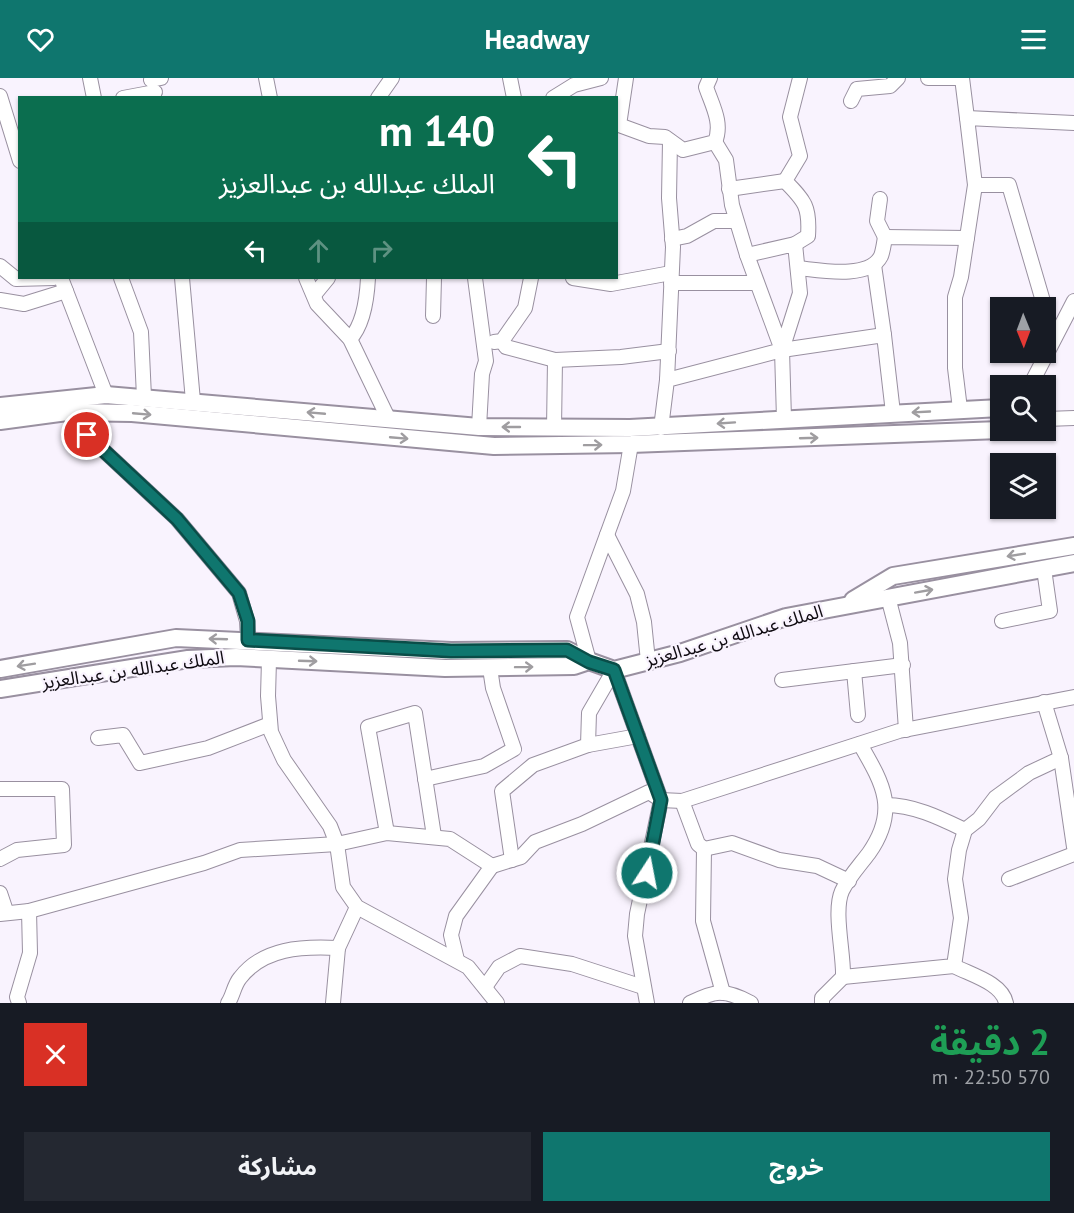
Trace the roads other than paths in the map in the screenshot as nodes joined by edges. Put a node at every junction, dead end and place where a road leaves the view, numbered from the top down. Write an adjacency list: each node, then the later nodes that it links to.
1 (90, 78): 15 (street)
2 (266, 78): 17 (street)
3 (392, 78): 18 (street)
4 (510, 78): 19 (street)
5 (601, 78): 20 (street)
6 (626, 78): 24 (street)
7 (710, 78): 26 (street)
8 (800, 78): 28 (street)
9 (898, 78): 21 (street)
10 (928, 78): 11 (street)
11 (957, 78)
12 (962, 78): 22 (street)
13 (155, 85): 16 (street)
14 (0, 96): 27 (street)
15 (94, 96)
16 (128, 96)
17 (270, 96)
18 (379, 96)
19 (514, 96)
20 (556, 96)
21 (850, 101)
22 (967, 118): 23 (street); 29 (street)
23 (1074, 123)
24 (618, 126): 25 (street)
25 (670, 141): 26 (street); 35 (street)
26 (715, 142): 30 (street)
27 (18, 154)
28 (786, 181): 30 (street); 36 (street)
29 (975, 185): 34 (street); 55 (street)
30 (729, 189): 32 (street)
31 (880, 199): 33 (street)
32 (736, 221): 35 (street); 37 (street)
33 (885, 237): 34 (street); 38 (street)
34 (967, 238): 76 (street)
35 (672, 239): 41 (street)
36 (795, 244): 37 (street); 40 (street)
37 (747, 255): 52 (street)
38 (874, 265): 40 (street); 61 (street)
39 (0, 266): 42 (street)
40 (798, 268): 65 (street)
41 (671, 278): 51 (street); 52 (street); 66 (street)
42 (18, 279)
43 (121, 279): 71 (street)
44 (182, 279): 72 (street)
45 (306, 279): 54 (street)
46 (327, 279): 54 (street)
47 (368, 279): 62 (street)
48 (434, 279): 58 (street)
49 (475, 279): 64 (street)
50 (531, 279): 63 (street)
51 (579, 279)
52 (756, 283): 65 (street)
53 (64, 284): 56 (street); 70 (street)
54 (314, 295): 62 (street)
55 (1042, 297)
56 (0, 300)
57 (1074, 301): 60 (street)
58 (433, 316)
59 (1056, 320): 60 (street)
60 (1062, 326): 68 (street)
61 (884, 335): 65 (street); 77 (street)
62 (350, 339): 81 (street)
63 (502, 341): 64 (street); 67 (street)
64 (484, 343): 83 (street)
65 (782, 350): 69 (street); 79 (street)
66 (669, 351): 67 (street); 69 (street)
67 (555, 360): 84 (street)
68 (1036, 375)
69 (667, 380): 85 (street)
70 (106, 395): 71 (main road); 73 (main road)
71 (144, 398): 72 (main road)
72 (193, 402): 81 (main road, one-way to 72)
73 (66, 405): 74 (main road); 82 (main road); 87 (main road, one-way to 87); 95 (street)
74 (0, 406)
75 (990, 408): 76 (main road)
76 (960, 410): 77 (main road, one-way to 77)
77 (893, 413): 79 (main road)
78 (1074, 418): 80 (street)
79 (784, 419): 85 (main road, one-way to 85)
80 (1056, 419)
81 (389, 420): 83 (main road)
82 (0, 421)
83 (479, 427): 84 (main road, one-way to 83)
84 (554, 428): 87 (main road)
85 (661, 428): 87 (main road)
86 (990, 430): 87 (main road, one-way to 86)
87 (630, 436): 88 (street)
88 (607, 535): 97 (street); 98 (street)
89 (1074, 546): 93 (main road, الملك عبدالله بن عبدالعزيز, one-way to 93)
90 (1074, 563): 91 (main road, الملك عبدالله بن عبدالعزيز)
91 (1044, 569): 92 (main road, الملك عبدالله بن عبدالعزيز, one-way to 91); 94 (street)
92 (888, 597): 93 (main road, الملك عبدالله بن عبدالعزيز); 99 (street)
93 (846, 604): 97 (main road, الملك عبدالله بن عبدالعزيز)
94 (1002, 621)
95 (248, 640): 98 (main road, الملك عبدالله بن عبدالعزيز); 101 (main road, الملك عبدالله بن عبدالعزيز, one-way to 101)
96 (269, 660): 100 (main road, الملك عبدالله بن عبدالعزيز, one-way to 100); 105 (main road, الملك عبدالله بن عبدالعزيز); 109 (street)
97 (648, 661): 102 (main road, الملك عبدالله بن عبدالعزيز)
98 (589, 662): 100 (main road, الملك عبدالله بن عبدالعزيز, one-way to 98); 102 (main road, الملك عبدالله بن عبدالعزيز)
99 (903, 665): 103 (street); 110 (street)
100 (490, 668): 115 (street)
101 (0, 669)
102 (614, 670): 111 (street); 114 (street)
103 (854, 671): 104 (street); 108 (street)
104 (782, 680)
105 (0, 689)
106 (1074, 697): 107 (street)
107 (1044, 702): 110 (street); 116 (street)
108 (858, 715)
109 (270, 724): 112 (street); 126 (street)
110 (906, 730): 113 (street)
111 (638, 736): 114 (street); 120 (street)
112 (98, 738)
113 (860, 744): 121 (street); 122 (street)
114 (588, 745): 117 (street)
115 (514, 749): 117 (street); 118 (street)
116 (1061, 758): 123 (street); 127 (street)
117 (533, 765): 131 (street)
118 (425, 778): 124 (street); 125 (street)
119 (0, 789): 130 (street)
120 (661, 800): 121 (street); 131 (street); 144 (street)
121 (682, 801): 128 (street)
122 (886, 805): 123 (street); 134 (street)
123 (965, 830): 141 (street)
124 (387, 833): 125 (street); 126 (street)
125 (434, 836): 132 (street)
126 (337, 844): 136 (street); 137 (street)
127 (1074, 847)
128 (704, 849): 134 (street); 145 (street)
129 (1074, 854): 133 (street)
130 (0, 859)
131 (512, 860): 132 (street)
132 (492, 866): 140 (street)
133 (1009, 879)
134 (849, 881): 142 (street)
135 (0, 893): 138 (street)
136 (357, 907): 139 (street); 140 (street)
137 (28, 911): 138 (street); 146 (street)
138 (3, 912)
139 (338, 948): 147 (street); 148 (street)
140 (457, 960): 143 (street)
141 (954, 966): 142 (street); 154 (street)
142 (843, 977): 153 (street)
143 (484, 987): 144 (street); 149 (street)
144 (643, 987): 150 (street)
145 (723, 993): 151 (street); 152 (street)
146 (19, 1003)
147 (228, 1003)
148 (333, 1003)
149 (497, 1003)
150 (647, 1003)
151 (690, 1003)
152 (751, 1003)
153 (822, 1003)
154 (1005, 1003)

